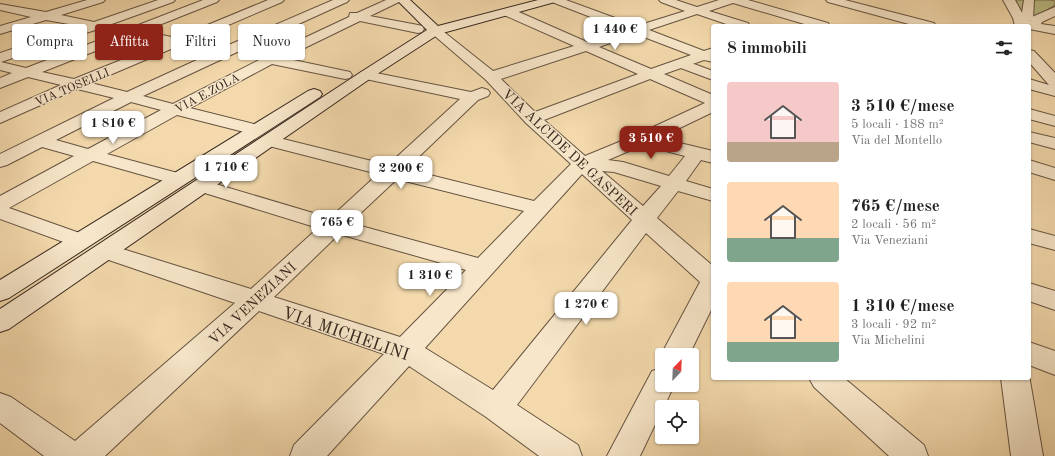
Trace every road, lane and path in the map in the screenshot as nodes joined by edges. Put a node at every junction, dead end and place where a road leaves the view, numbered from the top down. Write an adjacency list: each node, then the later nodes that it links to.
1 (99, 0): 22 (street)
2 (169, 0): 26 (street)
3 (213, 0): 27 (street)
4 (343, 0): 19 (street)
5 (395, 0): 23 (street, VIA E.ZOLA)
6 (403, 0): 38 (street, VIA ALCIDE DE GASPERI)
7 (521, 0): 17 (street)
8 (551, 0): 17 (street)
9 (556, 0): 40 (street)
10 (665, 0): 20 (street)
11 (730, 0): 20 (street, VIA VENEZIANI)
12 (736, 0): 24 (street)
13 (1009, 0): 34 (street)
14 (1029, 0): 34 (street)
15 (282, 2): 19 (street); 28 (street, VIA TOSELLI)
16 (828, 4): 24 (street); 25 (street)
17 (505, 5): 38 (street); 46 (street)
18 (0, 7): 22 (street)
19 (321, 9): 23 (street); 47 (street)
20 (697, 11): 29 (street); 40 (street, VIA VENEZIANI)
21 (1055, 11): 34 (street)
22 (46, 16): 35 (street); 39 (street)
23 (358, 16): 38 (street); 43 (street, VIA E.ZOLA)
24 (797, 18): 30 (street); 31 (street)
25 (900, 18): 32 (street); 33 (street)
26 (98, 24)
27 (149, 24)
28 (226, 24)
29 (738, 24)
30 (781, 24)
31 (817, 24)
32 (890, 24)
33 (922, 24)
34 (1027, 24)
35 (95, 25): 50 (street)
36 (1031, 25): 41 (street)
37 (1031, 26): 42 (street)
38 (427, 28): 57 (street); 58 (street); 60 (street, VIA ALCIDE DE GASPERI)
39 (0, 30)
40 (638, 30): 46 (street, VIA VENEZIANI); 48 (street)
41 (1055, 30)
42 (1055, 36)
43 (305, 42)
44 (95, 45): 55 (street)
45 (171, 46): 63 (street, VIA TOSELLI)
46 (589, 47): 56 (street); 60 (street, VIA VENEZIANI)
47 (230, 49)
48 (710, 55): 53 (street)
49 (1031, 56): 61 (street)
50 (0, 58)
51 (206, 60): 66 (street)
52 (270, 60): 57 (street); 70 (street, VIA E.ZOLA)
53 (683, 64): 56 (street); 59 (street)
54 (0, 66): 55 (street)
55 (26, 72): 62 (street); 63 (street)
56 (650, 74): 68 (street); 72 (street)
57 (345, 75): 75 (street)
58 (366, 75): 67 (street); 75 (street)
59 (711, 75)
60 (495, 81): 67 (street, VIA VENEZIANI); 72 (street, VIA ALCIDE DE GASPERI)
61 (1055, 82)
62 (0, 83)
63 (76, 84): 66 (street); 74 (street, VIA TOSELLI)
64 (1031, 85): 65 (street)
65 (1055, 91)
66 (128, 97): 70 (street); 78 (street)
67 (472, 97): 85 (street, VIA VENEZIANI)
68 (711, 100)
69 (711, 107): 77 (street)
70 (175, 109): 75 (street); 80 (street, VIA E.ZOLA)
71 (1031, 115): 73 (street)
72 (532, 119): 83 (street, VIA ALCIDE DE GASPERI)
73 (1055, 121)
74 (2, 127)
75 (263, 135): 85 (street); 87 (street); 89 (street)
76 (1031, 138): 79 (street)
77 (642, 139): 81 (street); 83 (street)
78 (40, 141): 80 (street); 82 (street)
79 (1055, 144)
80 (90, 155): 87 (street); 91 (street, VIA E.ZOLA)
81 (705, 155): 88 (street)
82 (0, 161)
83 (582, 164): 88 (street); 92 (street); 94 (street, VIA ALCIDE DE GASPERI)
84 (1031, 167): 86 (street)
85 (392, 172): 92 (street); 95 (street, VIA VENEZIANI)
86 (1055, 174)
87 (178, 180): 97 (street)
88 (673, 183): 90 (street); 94 (street)
89 (202, 186): 95 (street); 99 (street)
90 (711, 194)
91 (0, 204)
92 (540, 209): 100 (street)
93 (0, 212): 97 (street)
94 (644, 221): 101 (street, VIA ALCIDE DE GASPERI); 116 (street)
95 (334, 226): 100 (street); 106 (street, VIA VENEZIANI)
96 (1031, 237): 98 (street)
97 (80, 241): 103 (street)
98 (1055, 243)
99 (105, 251): 106 (street, VIA MICHELINI); 107 (street)
100 (483, 267): 109 (street)
101 (711, 279)
102 (711, 285): 108 (street)
103 (0, 292)
104 (1031, 293): 105 (street)
105 (1055, 301)
106 (254, 302): 109 (street, VIA MICHELINI); 118 (street, VIA VENEZIANI)
107 (0, 322)
108 (679, 348)
109 (406, 350): 116 (street, VIA MICHELINI); 119 (street)
110 (1031, 354): 111 (street)
111 (1055, 363)
112 (826, 380): 122 (street)
113 (1016, 380): 123 (street)
114 (656, 392): 121 (street)
115 (0, 406): 117 (street)
116 (497, 408): 120 (street, VIA MICHELINI)
117 (70, 456)
118 (82, 456)
119 (306, 456)
120 (566, 456)
121 (623, 456)
122 (912, 456)
123 (1027, 456)

